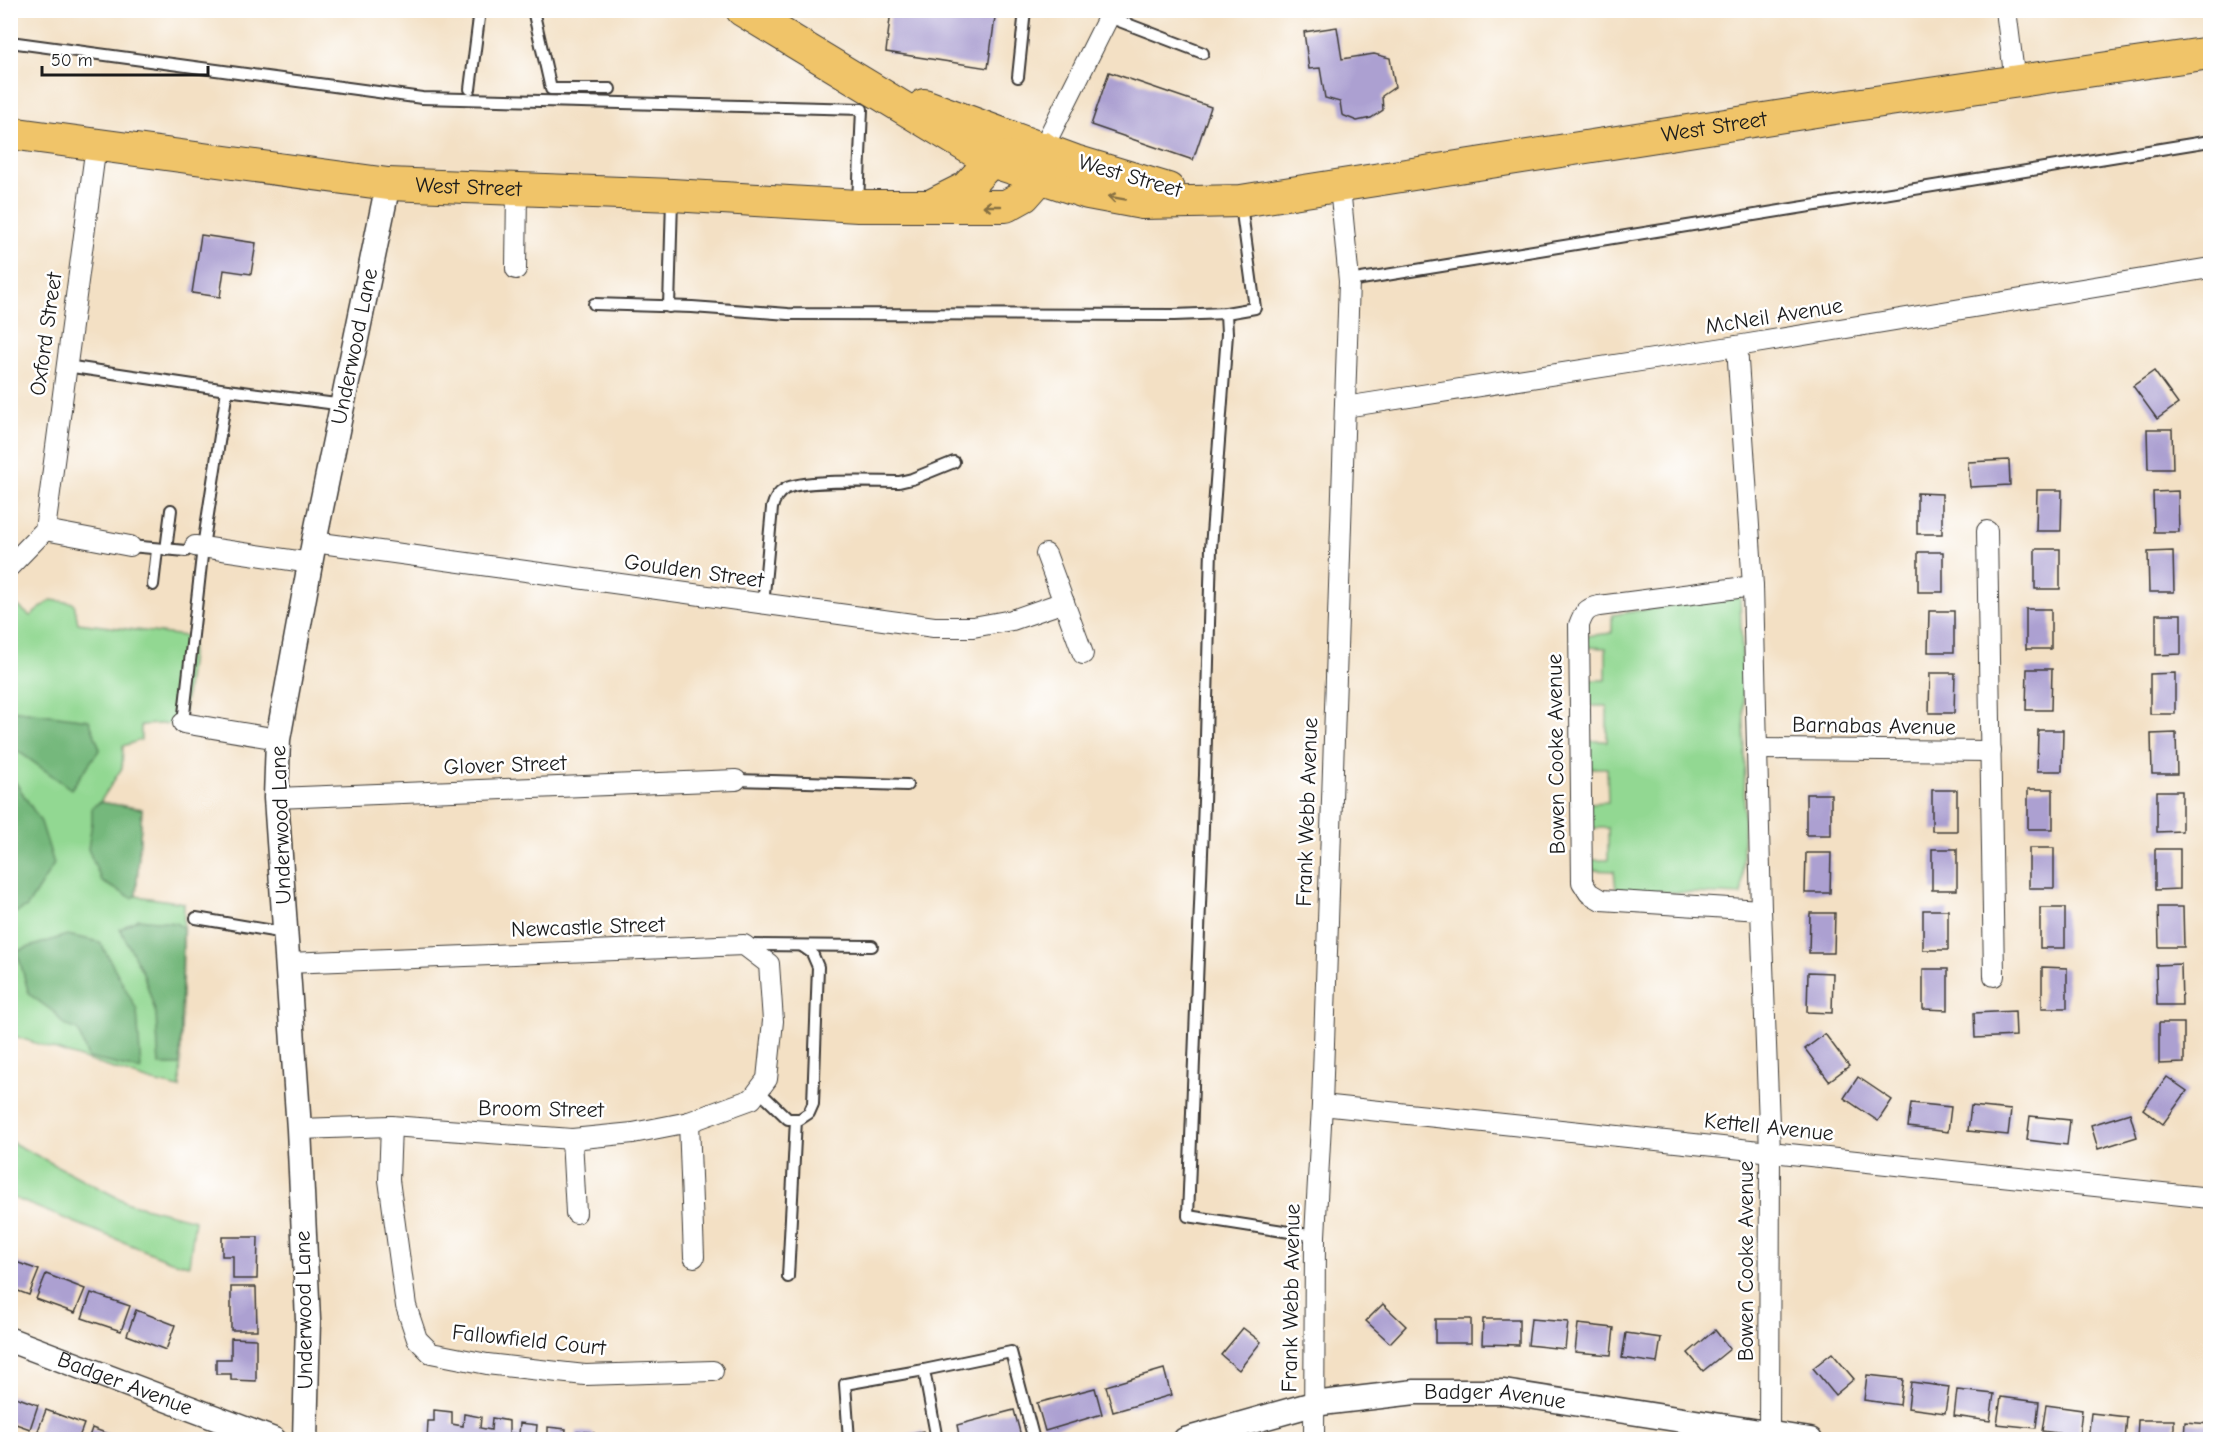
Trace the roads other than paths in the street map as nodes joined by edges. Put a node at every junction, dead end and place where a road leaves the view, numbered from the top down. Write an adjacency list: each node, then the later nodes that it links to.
1 (480, 10): 13 (lane)
2 (533, 10): 14 (lane)
3 (742, 10): 12 (main road)
4 (1025, 10): 10 (lane)
5 (2007, 10): 11 (street)
6 (1110, 14): 8 (lane); 19 (street)
7 (10, 42): 25 (lane)
8 (1203, 53)
9 (2211, 53): 11 (main road, West Street)
10 (1018, 77)
11 (2015, 82): 21 (main road, West Street)
12 (863, 83): 18 (main road); 19 (main road, West Street)
13 (470, 89)
14 (610, 89)
15 (10, 133): 17 (main road, West Street)
16 (2211, 141): 29 (lane)
17 (96, 145): 20 (main road, West Street); 34 (street, Oxford Street)
18 (991, 161): 19 (main road, West Street); 26 (main road, West Street)
19 (1042, 163): 24 (main road, West Street); 26 (main road, West Street, one-way to 26)
20 (388, 184): 22 (main road, West Street); 36 (street, Underwood Lane)
21 (1340, 187): 24 (main road, West Street); 29 (street, Frank Webb Avenue)
22 (517, 190): 23 (main road, West Street); 28 (street)
23 (672, 195): 25 (main road, West Street); 31 (lane)
24 (1229, 201): 32 (lane)
25 (858, 206): 26 (main road, West Street)
26 (928, 206)
27 (2211, 268): 33 (street, McNeil Avenue)
28 (516, 269)
29 (1349, 281): 37 (street, Frank Webb Avenue)
30 (594, 304): 31 (lane)
31 (669, 306): 32 (lane)
32 (1226, 313): 78 (lane)
33 (1737, 346): 37 (street, McNeil Avenue); 49 (street, Bowen Cooke Avenue)
34 (66, 366): 35 (lane); 40 (street, Oxford Street)
35 (227, 390): 36 (lane); 43 (lane)
36 (344, 405): 45 (street, Underwood Lane)
37 (1345, 407): 69 (street, Frank Webb Avenue)
38 (954, 462): 51 (lane)
39 (171, 510): 44 (lane)
40 (45, 530): 42 (street); 47 (street)
41 (1987, 531): 56 (street)
42 (130, 546): 44 (lane)
43 (195, 548): 44 (lane); 45 (street, Goulden Street); 53 (lane)
44 (161, 550): 48 (lane)
45 (313, 553): 51 (street, Goulden Street); 54 (street, Underwood Lane)
46 (1046, 554): 50 (street)
47 (10, 566)
48 (153, 585)
49 (1753, 586): 55 (street, Bowen Cooke Avenue); 60 (street, Bowen Cooke Avenue)
50 (1064, 602): 51 (street, Goulden Street); 52 (street)
51 (763, 604)
52 (1083, 654)
53 (183, 723): 54 (street)
54 (278, 738): 59 (street, Underwood Lane)
55 (1757, 748): 56 (street, Barnabas Avenue); 60 (street, Bowen Cooke Avenue)
56 (1991, 751): 67 (street)
57 (735, 780): 58 (lane); 59 (street, Glover Street)
58 (907, 785)
59 (276, 798): 62 (street, Underwood Lane)
60 (1761, 910): 75 (street, Bowen Cooke Avenue)
61 (196, 918): 62 (lane)
62 (285, 933): 66 (street, Underwood Lane)
63 (744, 945): 64 (lane); 66 (street, Newcastle Street); 68 (street)
64 (802, 946): 65 (lane); 70 (lane)
65 (872, 946)
66 (287, 963): 73 (street, Underwood Lane)
67 (1994, 976)
68 (763, 1085): 70 (lane); 71 (street, Broom Street)
69 (1322, 1105): 75 (street, Kettell Avenue); 78 (street, Frank Webb Avenue)
70 (796, 1119): 80 (lane)
71 (689, 1122): 74 (street, Broom Street); 79 (street)
72 (391, 1126): 73 (street, Broom Street); 74 (street, Broom Street); 83 (street, Fallowfield Court)
73 (299, 1129): 87 (street, Underwood Lane)
74 (572, 1139): 77 (street)
75 (1770, 1152): 76 (street, Kettell Avenue); 85 (street, Bowen Cooke Avenue)
76 (2211, 1198)
77 (576, 1213)
78 (1315, 1236): 84 (street, Frank Webb Avenue)
79 (694, 1257)
80 (788, 1277)
81 (10, 1340): 86 (street, Badger Avenue)
82 (924, 1370): 88 (lane); 89 (lane); 90 (lane)
83 (712, 1371)
84 (1313, 1404): 85 (street, Badger Avenue); 91 (street, Badger Avenue); 92 (street, Frank Webb Avenue)
85 (1769, 1432): 93 (street, Badger Avenue)
86 (274, 1440)
87 (304, 1440)
88 (849, 1440)
89 (937, 1440)
90 (1034, 1440)
91 (1185, 1440)
92 (1314, 1440)
93 (1810, 1440)

